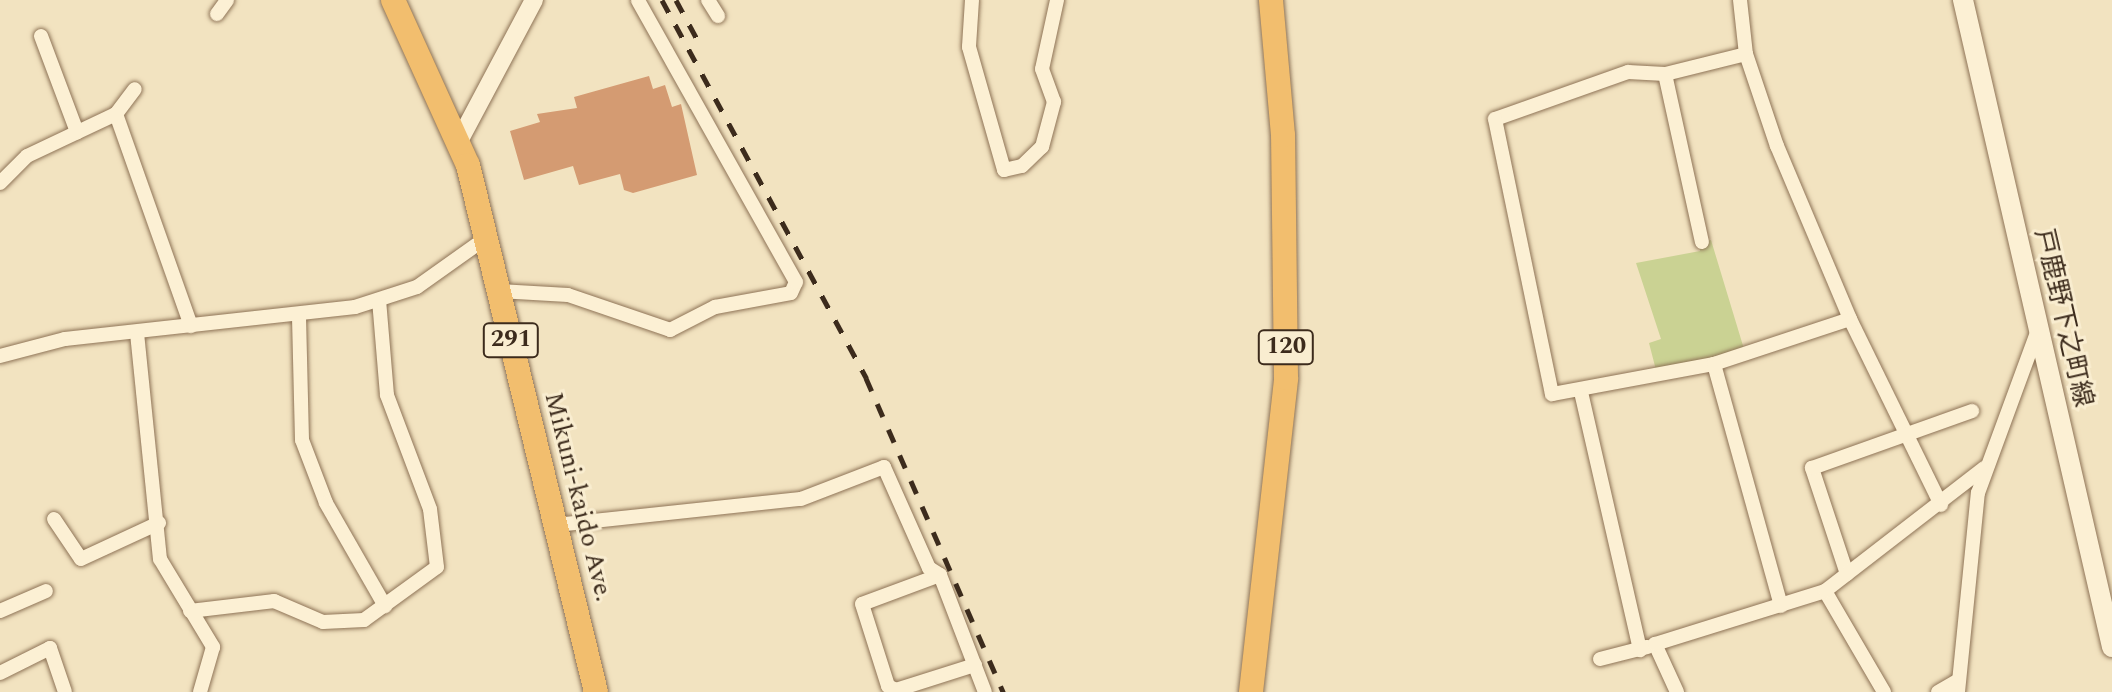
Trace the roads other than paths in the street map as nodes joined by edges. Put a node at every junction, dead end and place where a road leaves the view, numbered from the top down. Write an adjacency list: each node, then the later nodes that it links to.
1 (227, 0): 11 (street)
2 (393, 0): 19 (highway, Mikuni-kaido Ave. / 291)
3 (534, 0): 19 (street)
4 (638, 0): 23 (street)
5 (708, 0): 12 (street)
6 (972, 0): 7 (street)
7 (1057, 0)
8 (1271, 0): 59 (highway, 120)
9 (1740, 0): 14 (street)
10 (1963, 0): 28 (main road, 戸鹿野下之町線)
11 (217, 14)
12 (718, 16)
13 (41, 36): 18 (street)
14 (1746, 54): 15 (street); 26 (street)
15 (1665, 74): 22 (street); 32 (street)
16 (135, 89): 17 (street)
17 (116, 114): 18 (street); 27 (street)
18 (77, 132): 20 (street)
19 (459, 141): 21 (highway, Mikuni-kaido Ave. / 291)
20 (0, 183)
21 (486, 238): 23 (highway, Mikuni-kaido Ave. / 291); 24 (street)
22 (1702, 242)
23 (499, 291): 39 (highway, Mikuni-kaido Ave. / 291)
24 (379, 300): 25 (street); 44 (street)
25 (299, 317): 27 (street); 44 (street)
26 (1850, 319): 31 (street); 34 (street)
27 (191, 326): 29 (street)
28 (2038, 330): 35 (street); 46 (main road, 戸鹿野下之町線)
29 (137, 333): 30 (street); 38 (street)
30 (0, 356)
31 (1714, 364): 32 (street); 45 (street)
32 (1581, 392): 49 (street)
33 (1972, 411): 34 (street)
34 (1904, 431): 36 (street); 40 (street)
35 (1984, 468): 36 (street); 54 (street)
36 (1941, 505): 40 (street)
37 (54, 519): 38 (street)
38 (159, 523): 48 (street)
39 (556, 525): 41 (street); 57 (highway, Mikuni-kaido Ave. / 291)
40 (1847, 574): 43 (street)
41 (940, 575): 52 (street); 52 (street)
42 (46, 591): 47 (street)
43 (1825, 591): 45 (street); 61 (street)
44 (385, 606): 48 (street)
45 (1781, 606): 49 (street)
46 (2107, 606): 50 (main road, 戸鹿野下之町線)
47 (0, 611)
48 (190, 611): 56 (street)
49 (1648, 647): 51 (street); 60 (street)
50 (2112, 647)
51 (1600, 659)
52 (975, 665): 58 (street)
53 (0, 673): 55 (street)
54 (1958, 686): 62 (street)
55 (65, 692)
56 (200, 692)
57 (596, 692)
58 (985, 692)
59 (1251, 692)
60 (1677, 692)
61 (1884, 692)
62 (1938, 692)

